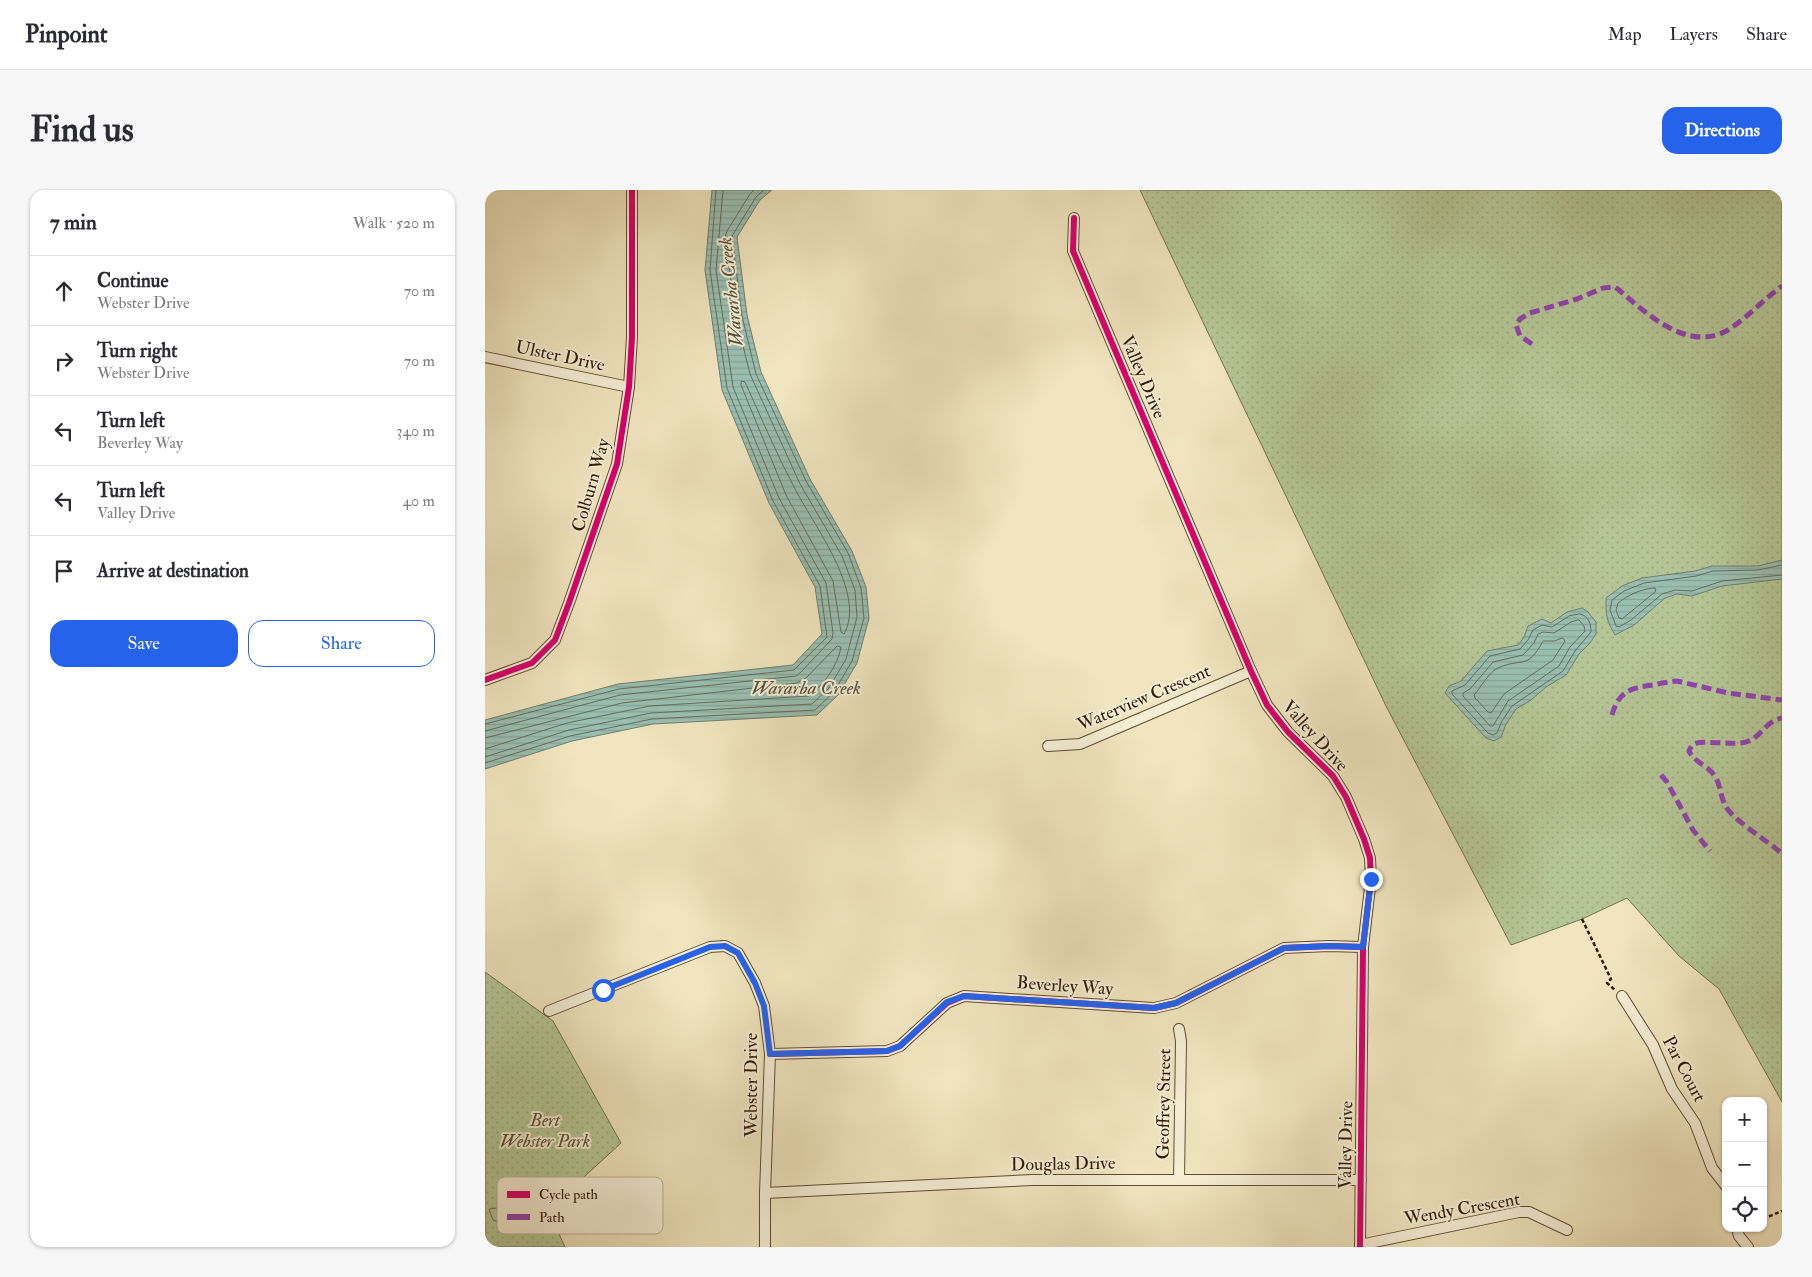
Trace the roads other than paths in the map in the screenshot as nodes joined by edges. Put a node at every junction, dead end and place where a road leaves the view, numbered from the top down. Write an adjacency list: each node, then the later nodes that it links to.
1 (632, 190): 4 (street, Colburn Way)
2 (1074, 218): 5 (street, Valley Drive)
3 (485, 357): 4 (street, Ulster Drive)
4 (629, 387): 6 (street, Colburn Way)
5 (1251, 670): 7 (street, Waterview Crescent); 8 (street, Valley Drive)
6 (485, 680)
7 (1048, 746)
8 (1363, 947): 12 (street, Beverley Way); 14 (street, Valley Drive)
9 (1622, 996): 15 (street, Par Court)
10 (549, 1011): 12 (street, Webster Drive)
11 (1179, 1029): 13 (street, Geoffrey Street)
12 (770, 1054): 16 (street, Webster Drive)
13 (1179, 1180): 14 (street, Douglas Drive); 16 (street, Douglas Drive)
14 (1361, 1180): 19 (street, Valley Drive)
15 (1722, 1180)
16 (765, 1193): 20 (street, Webster Drive)
17 (1567, 1230): 19 (street, Wendy Crescent)
18 (1738, 1232): 21 (street)
19 (1360, 1246)
20 (765, 1247)
21 (1749, 1247)

